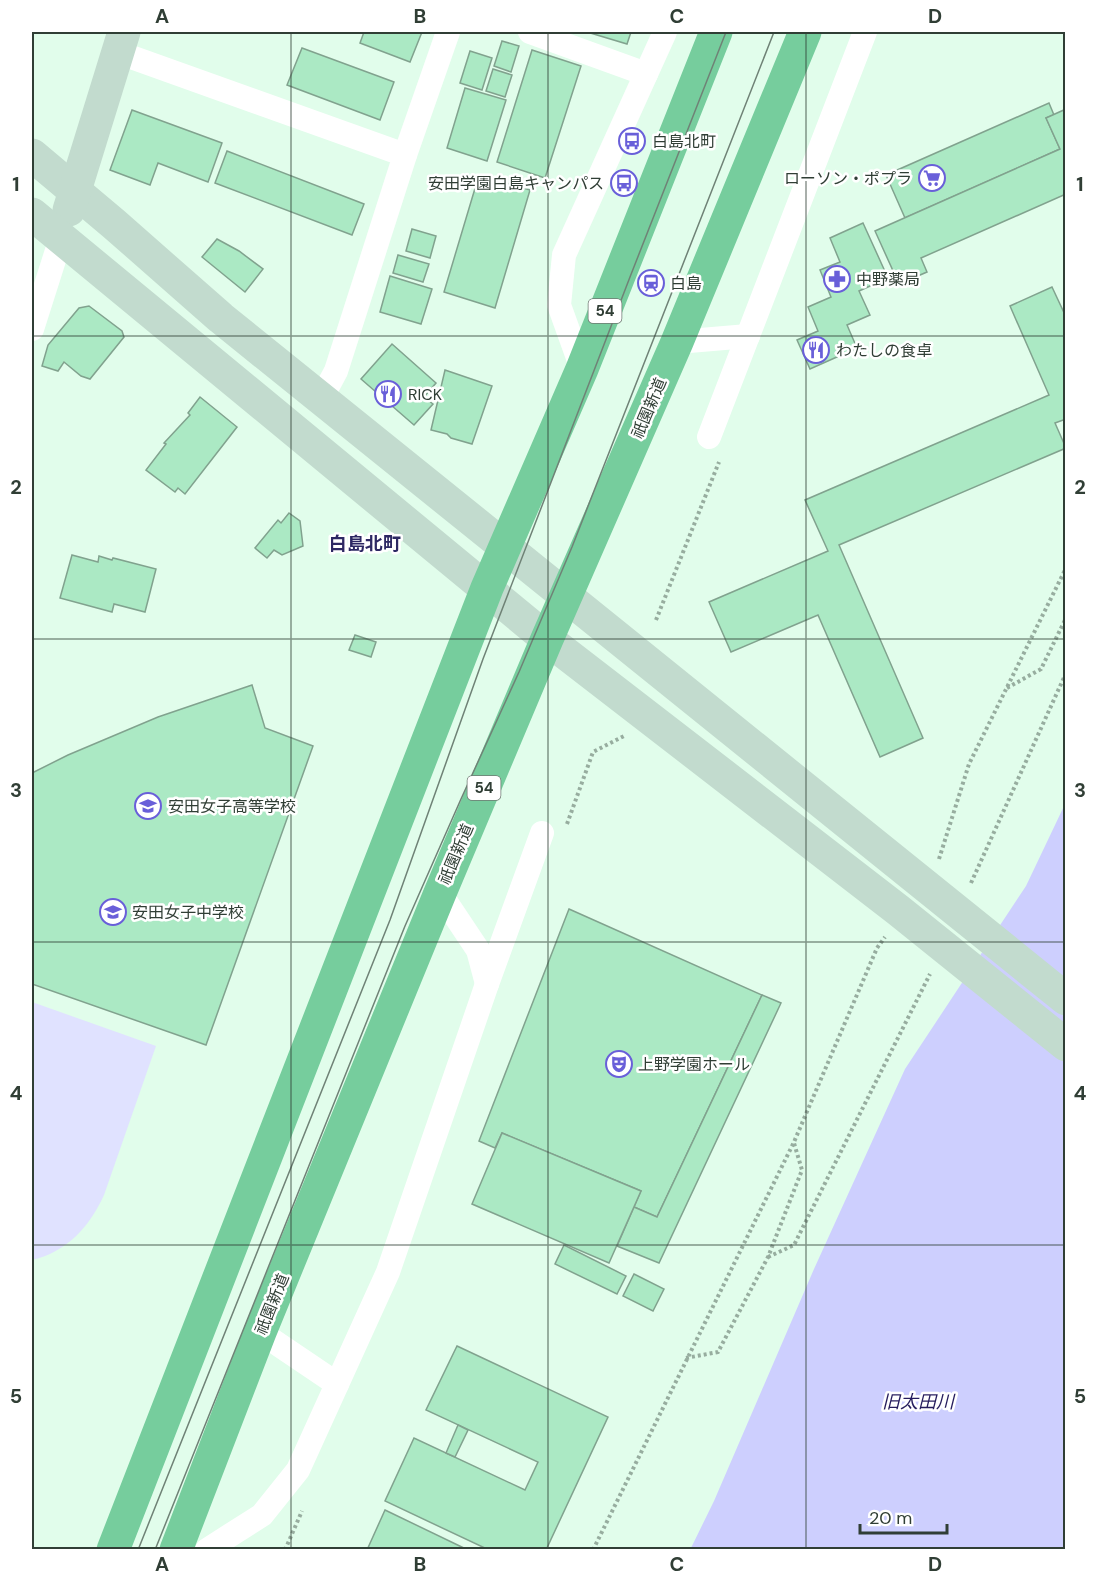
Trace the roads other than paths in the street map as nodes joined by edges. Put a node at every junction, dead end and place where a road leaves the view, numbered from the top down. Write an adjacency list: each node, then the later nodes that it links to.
1 (448, 32): 10 (street)
2 (530, 32): 8 (street)
3 (665, 32): 8 (street)
4 (716, 32): 17 (highway, 54)
5 (805, 32): 16 (highway, 祇園新道 / 54)
6 (865, 32): 15 (street)
7 (121, 42): 10 (street); 11 (street)
8 (646, 74): 17 (street)
9 (32, 155): 11 (street)
10 (405, 155): 18 (street)
11 (75, 192): 13 (street); 18 (street)
12 (32, 214): 13 (street)
13 (60, 238): 14 (street); 21 (street)
14 (32, 329)
15 (748, 336): 16 (street); 19 (street)
16 (677, 342): 22 (highway, 祇園新道 / 54)
17 (582, 369): 20 (highway, 54)
18 (321, 399): 20 (street)
19 (709, 437)
20 (505, 547): 21 (highway, 54); 22 (street)
21 (487, 588): 23 (street); 31 (highway, 54)
22 (567, 598): 23 (highway, 祇園新道 / 54); 27 (street)
23 (548, 639): 25 (highway, 祇園新道 / 54); 28 (street)
24 (542, 833): 26 (street)
25 (440, 893): 26 (street); 29 (highway, 祇園新道 / 54)
26 (487, 984): 30 (street)
27 (1065, 999)
28 (1065, 1045)
29 (260, 1332): 30 (street); 32 (highway, 祇園新道 / 54)
30 (337, 1384): 33 (street)
31 (113, 1550)
32 (176, 1550)
33 (207, 1550)

